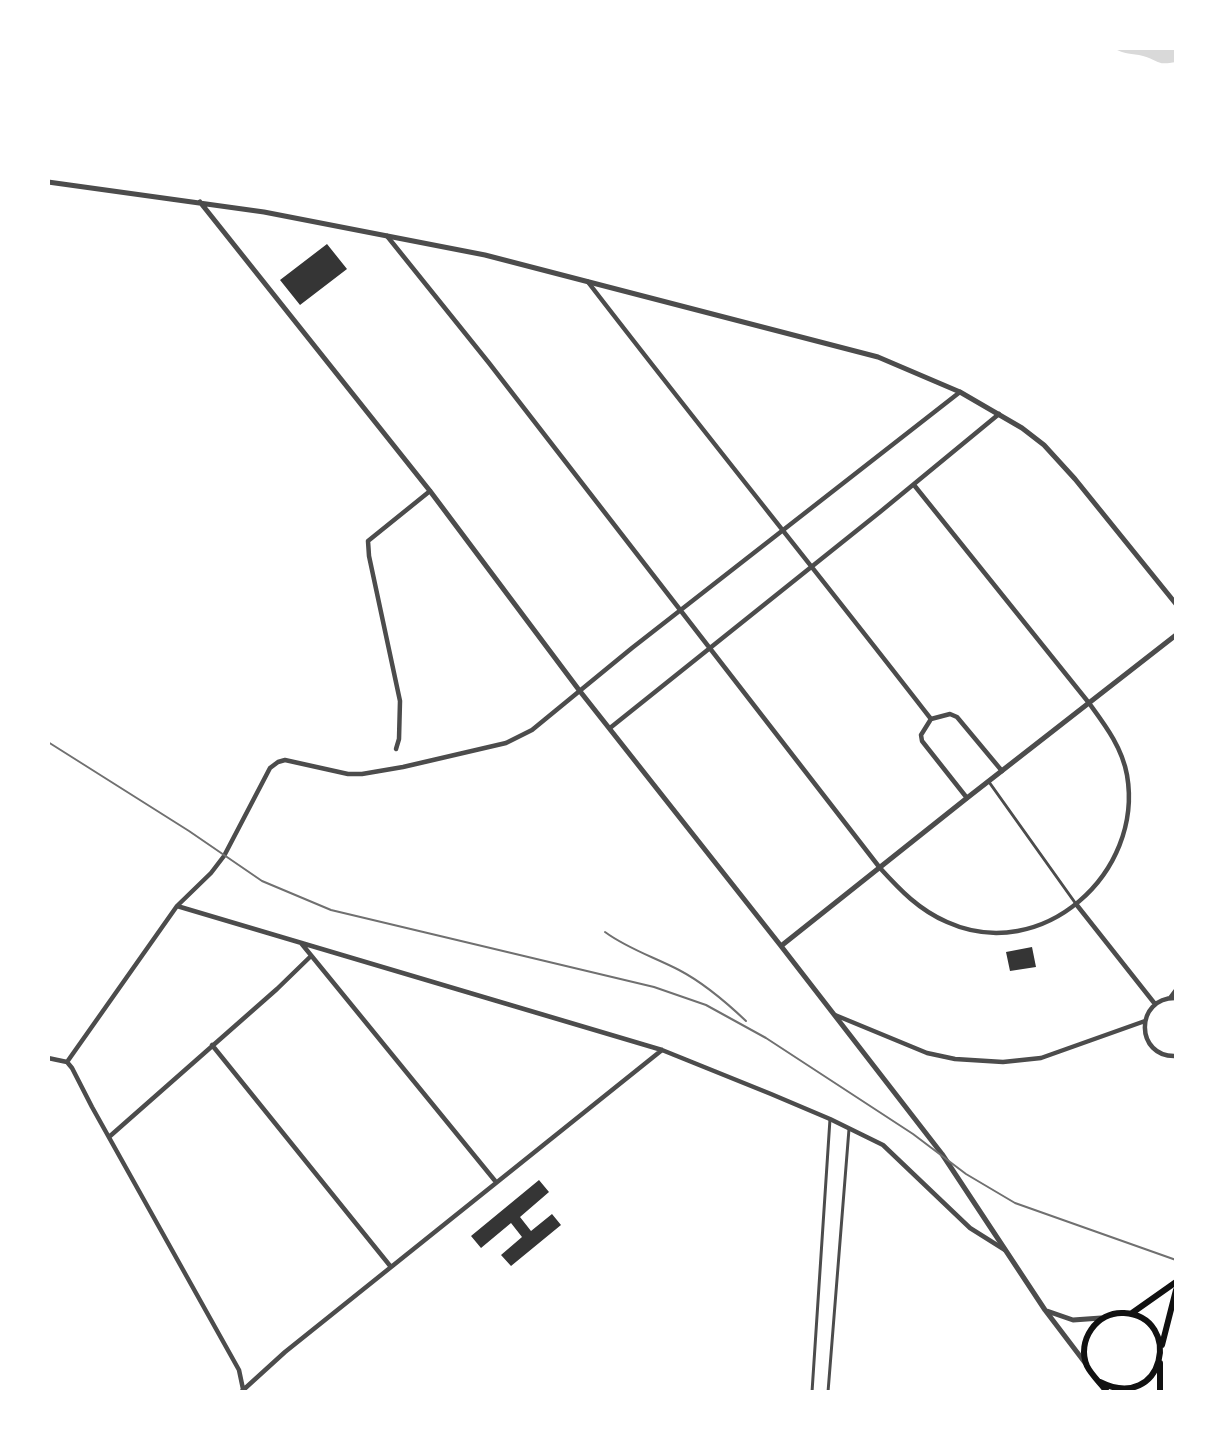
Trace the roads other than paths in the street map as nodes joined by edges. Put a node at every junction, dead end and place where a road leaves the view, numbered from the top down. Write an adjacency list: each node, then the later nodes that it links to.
1 (48, 182): 2 (street)
2 (200, 202): 3 (street); 8 (street)
3 (386, 235): 4 (street); 12 (street)
4 (587, 280): 5 (street); 9 (street)
5 (960, 393): 6 (street); 9 (street)
6 (999, 414): 7 (street); 11 (street)
7 (914, 485): 10 (street); 16 (street)
8 (430, 491): 15 (street); 19 (street)
9 (784, 529): 10 (street); 12 (street)
10 (813, 566): 14 (street); 17 (street)
11 (1176, 604)
12 (680, 611): 14 (street); 15 (street)
13 (1176, 635): 16 (street)
14 (710, 649): 18 (street); 23 (street)
15 (579, 690): 18 (street); 25 (street)
16 (1089, 703): 20 (street); 24 (street)
17 (931, 719): 20 (street); 22 (street)
18 (610, 729): 27 (street)
19 (396, 749)
20 (1002, 771): 21 (street)
21 (989, 782): 22 (street); 24 (street)
22 (967, 798): 23 (street)
23 (880, 868): 24 (street); 27 (street)
24 (1076, 904): 31 (street)
25 (177, 906): 26 (street); 38 (street)
26 (301, 943): 28 (street); 35 (street)
27 (781, 946): 32 (street)
28 (311, 956): 34 (street); 42 (street)
29 (1176, 990): 30 (street)
30 (1173, 998): 31 (street)
31 (1155, 1004): 33 (street)
32 (835, 1015): 33 (street); 43 (street)
33 (1145, 1022): 36 (street)
34 (212, 1045): 41 (street); 44 (street)
35 (662, 1050): 39 (street); 42 (street)
36 (1176, 1056)
37 (48, 1058): 38 (street)
38 (67, 1062): 41 (street)
39 (830, 1119): 40 (street); 55 (street)
40 (849, 1129): 43 (street); 56 (street)
41 (109, 1137): 54 (street)
42 (496, 1182): 44 (street)
43 (1005, 1250): 47 (street)
44 (391, 1267): 54 (street)
45 (1176, 1282): 48 (main road)
46 (1176, 1290): 50 (main road)
47 (1045, 1310): 49 (street); 52 (street)
48 (1132, 1314): 49 (main road); 50 (main road)
49 (1101, 1318): 52 (main road)
50 (1161, 1349): 51 (main road)
51 (1160, 1359): 53 (main road); 58 (main road)
52 (1087, 1366): 53 (main road)
53 (1100, 1382): 57 (main road)
54 (242, 1391)
55 (812, 1392)
56 (828, 1392)
57 (1107, 1392)
58 (1160, 1392)

